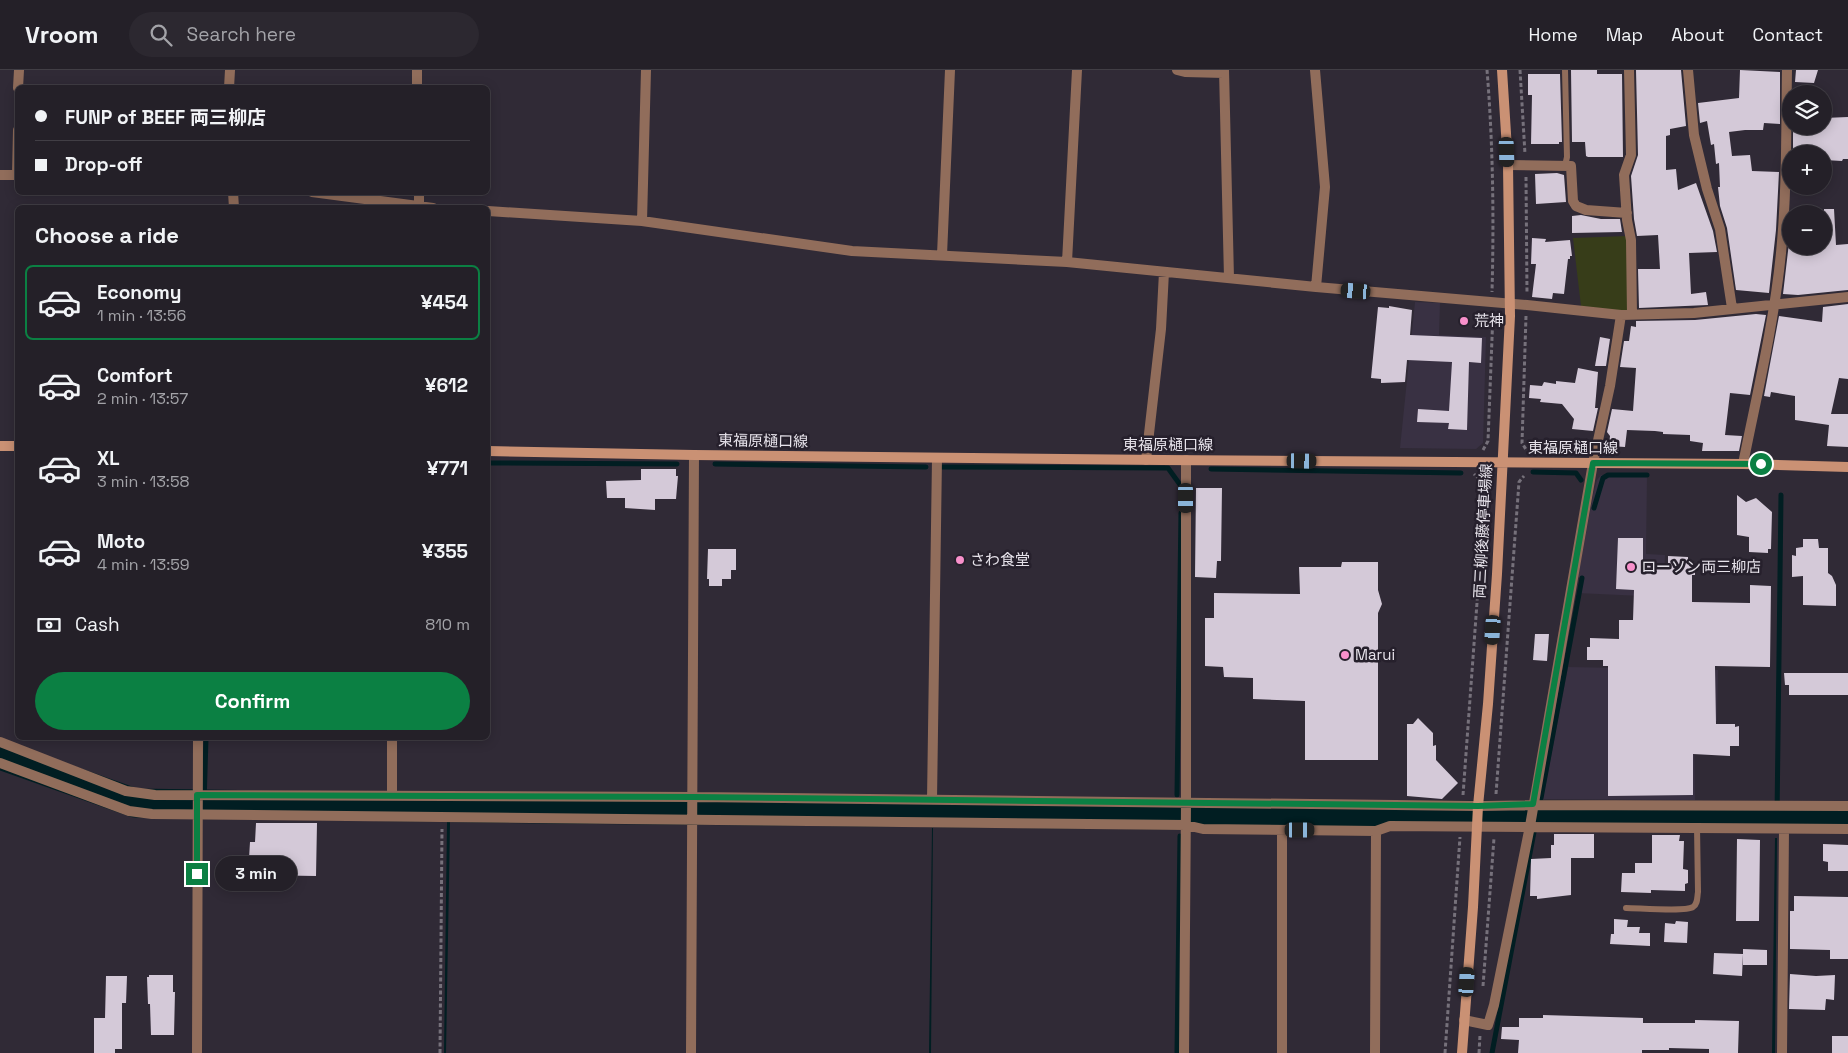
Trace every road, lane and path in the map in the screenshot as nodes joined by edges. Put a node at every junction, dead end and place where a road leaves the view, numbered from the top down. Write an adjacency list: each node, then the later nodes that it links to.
1 (19, 70): 19 (street)
2 (230, 70): 20 (street)
3 (417, 70): 21 (street)
4 (646, 70): 32 (street)
5 (950, 70): 33 (street)
6 (1077, 70): 34 (street)
7 (1177, 70): 16 (street)
8 (1315, 70): 37 (street)
9 (1487, 70): 38 (path)
10 (1502, 70): 23 (main road, 両三柳後藤停車場線)
11 (1520, 70): 18 (path)
12 (1565, 70): 24 (lane)
13 (1629, 70): 31 (street)
14 (1688, 70): 43 (street)
15 (1787, 70): 41 (street)
16 (1224, 72): 36 (street)
17 (1515, 84): 18 (path)
18 (1522, 84): 22 (path)
19 (18, 85)
20 (229, 85)
21 (417, 85)
22 (1525, 158)
23 (1508, 165): 24 (street); 42 (main road, 両三柳後藤停車場線)
24 (1565, 166): 31 (street)
25 (1526, 173): 39 (path)
26 (0, 175): 27 (street)
27 (15, 175)
28 (333, 195): 29 (street)
29 (405, 205)
30 (490, 211): 32 (street)
31 (1627, 213): 47 (street)
32 (642, 221): 33 (street)
33 (942, 255): 34 (street)
34 (1067, 262): 35 (street)
35 (1164, 272): 36 (street); 57 (street)
36 (1229, 278): 37 (street)
37 (1316, 288): 42 (street)
38 (1492, 294)
39 (1527, 296)
40 (1848, 297): 41 (street)
41 (1774, 303): 43 (street); 61 (street)
42 (1510, 304): 46 (street); 59 (main road, 両三柳後藤停車場線)
43 (1732, 308): 47 (street)
44 (1493, 310): 53 (path)
45 (1526, 313): 49 (path)
46 (1621, 315): 47 (street); 60 (street)
47 (1632, 315)
48 (1516, 440): 49 (path)
49 (1522, 440): 54 (path)
50 (0, 446): 51 (main road)
51 (15, 446)
52 (490, 451): 55 (main road, 東福原樋口線)
53 (1478, 453)
54 (1532, 453)
55 (694, 455): 56 (main road, 東福原樋口線); 73 (street)
56 (937, 458): 57 (main road, 東福原樋口線); 74 (street)
57 (1146, 460): 58 (main road, 東福原樋口線)
58 (1186, 460): 59 (main road, 東福原樋口線); 76 (street)
59 (1502, 463): 60 (main road, 東福原樋口線); 80 (main road, 両三柳後藤停車場線)
60 (1593, 463): 61 (main road, 東福原樋口線); 78 (street)
61 (1743, 464): 62 (main road, 東福原樋口線)
62 (1848, 466)
63 (1469, 471): 75 (path)
64 (1527, 476): 66 (path)
65 (1514, 487): 66 (path)
66 (1519, 487): 77 (path)
67 (198, 740): 71 (street)
68 (392, 740): 72 (street)
69 (0, 742): 71 (street)
70 (0, 764): 81 (street)
71 (197, 795): 72 (street); 81 (street)
72 (392, 796): 73 (street)
73 (694, 799): 74 (street); 83 (street)
74 (932, 800): 76 (street)
75 (1462, 801)
76 (1186, 804): 80 (street); 85 (street)
77 (1496, 806): 78 (street); 80 (street)
78 (1532, 806): 79 (street); 84 (street)
79 (1848, 806)
80 (1478, 808): 86 (main road, 両三柳後藤停車場線)
81 (197, 815): 82 (street); 98 (street)
82 (442, 816): 83 (street); 99 (path)
83 (693, 819): 85 (street); 100 (street)
84 (1530, 824): 87 (street); 88 (street); 97 (street)
85 (1186, 825): 91 (street); 101 (street)
86 (1477, 826): 87 (street); 92 (street); 96 (main road, 両三柳後藤停車場線)
87 (1495, 827): 95 (path)
88 (1697, 828): 89 (street); 94 (lane)
89 (1784, 829): 90 (street); 107 (street)
90 (1848, 829)
91 (1282, 830): 92 (street); 102 (street)
92 (1376, 831): 103 (street)
93 (1461, 831): 104 (path)
94 (1626, 908)
95 (1483, 994)
96 (1464, 1020): 97 (street); 105 (main road, 両三柳後藤停車場線)
97 (1481, 1024): 106 (path)
98 (196, 1053)
99 (440, 1053)
100 (691, 1053)
101 (1184, 1053)
102 (1282, 1053)
103 (1375, 1053)
104 (1446, 1053)
105 (1462, 1053)
106 (1479, 1053)
107 (1782, 1053)

